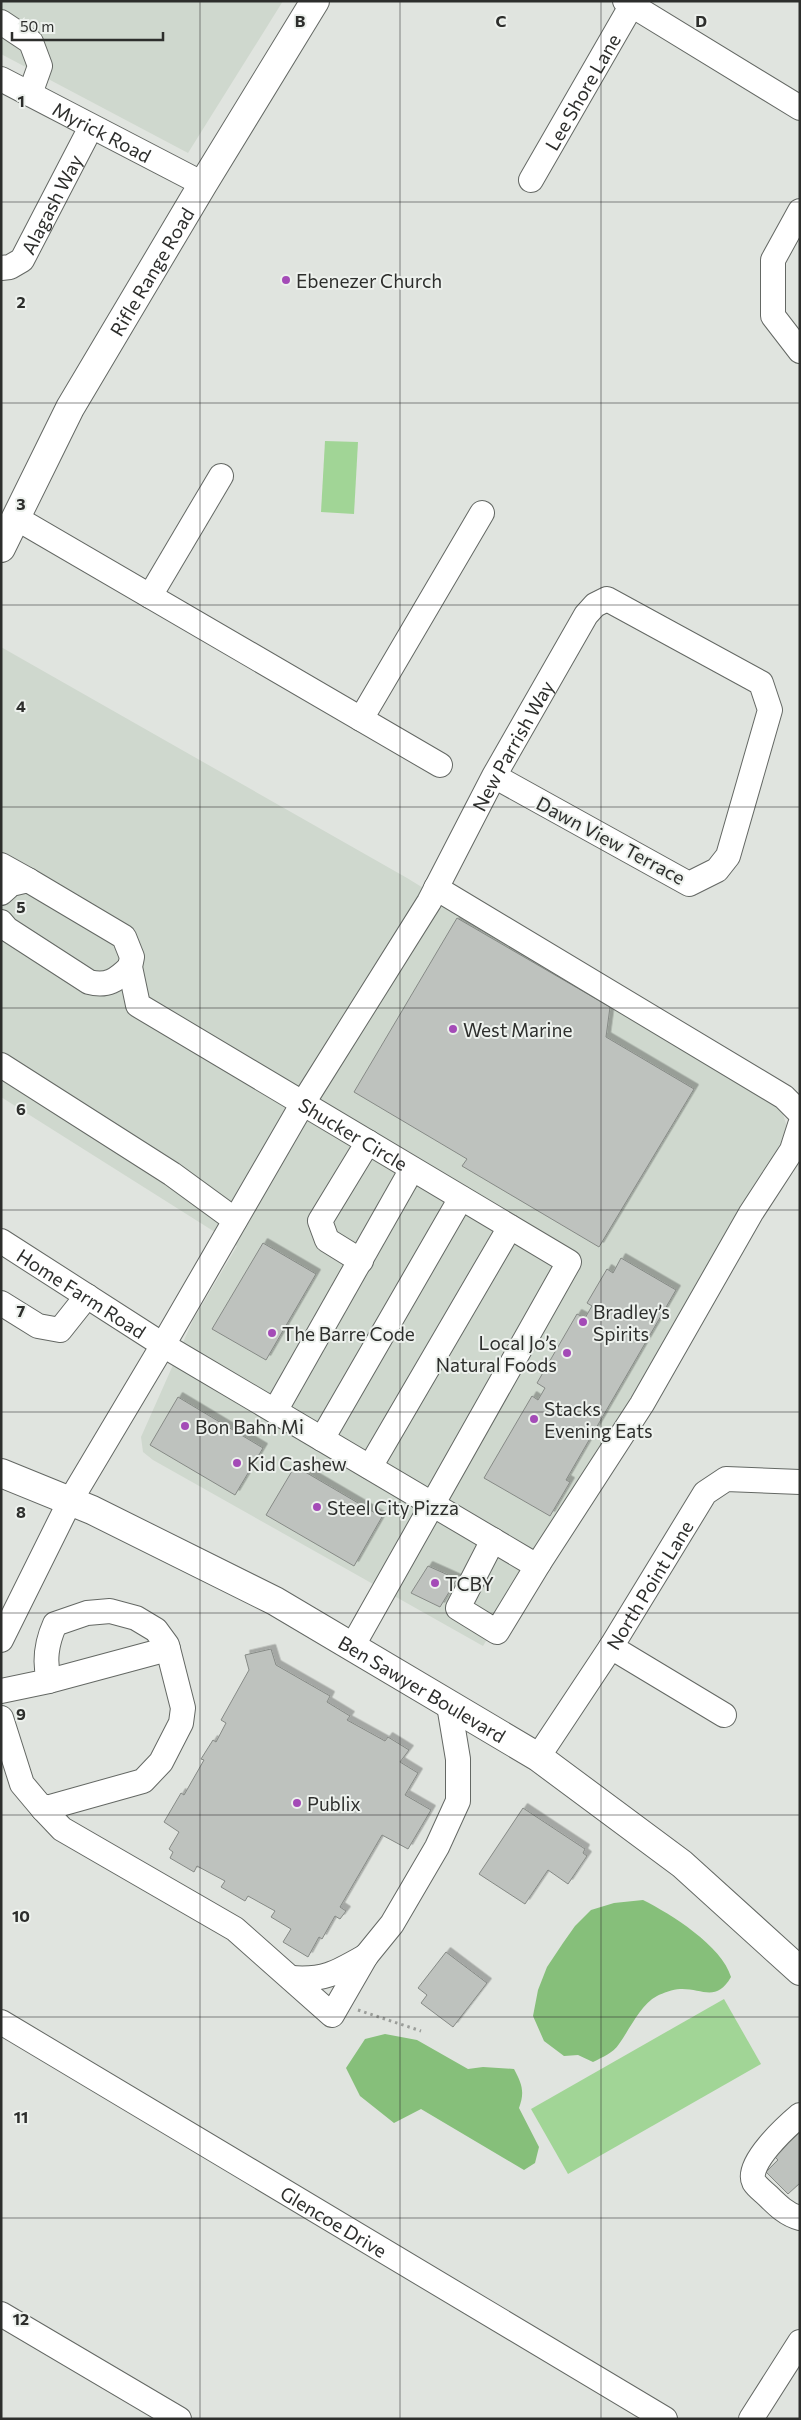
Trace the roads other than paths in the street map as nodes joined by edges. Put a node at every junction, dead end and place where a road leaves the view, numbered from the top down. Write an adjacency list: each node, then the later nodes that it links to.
1 (315, 1): 9 (main road, Rifle Range Road)
2 (630, 3): 6 (street); 8 (street, Lee Shore Lane)
3 (1, 22): 5 (street)
4 (1, 78): 5 (street, Myrick Road)
5 (30, 94): 7 (street, Myrick Road)
6 (800, 108)
7 (91, 127): 9 (street, Myrick Road); 11 (street, Alagash Way)
8 (531, 180)
9 (203, 184): 15 (main road, Rifle Range Road)
10 (800, 211): 12 (street)
11 (1, 268)
12 (800, 351)
13 (221, 476): 17 (street)
14 (482, 513): 19 (street)
15 (16, 518): 16 (main road, Rifle Range Road); 17 (street)
16 (1, 548)
17 (150, 596): 19 (street)
18 (607, 599): 21 (street, New Parrish Way); 21 (street, Dawn View Terrace)
19 (361, 719): 20 (street)
20 (440, 765)
21 (494, 776): 25 (street, New Parrish Way)
22 (1, 865): 23 (street)
23 (28, 880): 24 (street); 27 (street)
24 (2, 888)
25 (433, 895): 31 (street, New Parrish Way); 32 (street)
26 (1, 922): 28 (street, Shucker Circle)
27 (130, 968): 28 (street); 29 (street)
28 (98, 984): 29 (street, Shucker Circle)
29 (138, 1005): 31 (street, Shucker Circle)
30 (1, 1065): 37 (street)
31 (303, 1103): 34 (street, Shucker Circle); 37 (street, New Parrish Way)
32 (800, 1113)
33 (800, 1125): 52 (street)
34 (368, 1142): 35 (street, Shucker Circle); 40 (street)
35 (412, 1169): 36 (street, Shucker Circle); 40 (street)
36 (461, 1198): 38 (street, Shucker Circle); 45 (street)
37 (235, 1220): 43 (street, New Parrish Way)
38 (510, 1227): 46 (street); 50 (street, Shucker Circle)
39 (1, 1241): 41 (street, Home Farm Road)
40 (361, 1261): 44 (street)
41 (87, 1296): 42 (street); 43 (street, Home Farm Road)
42 (1, 1303)
43 (163, 1345): 44 (street, Home Farm Road); 49 (street, New Parrish Way)
44 (275, 1411): 45 (street, Home Farm Road)
45 (322, 1439): 46 (street, Home Farm Road)
46 (370, 1467): 50 (street, Home Farm Road)
47 (1, 1473): 49 (main road, Ben Sawyer Boulevard)
48 (800, 1482): 55 (street, North Point Lane)
49 (70, 1501): 53 (street, New Parrish Way); 54 (main road, Ben Sawyer Boulevard)
50 (432, 1504): 51 (street, Home Farm Road); 54 (street)
51 (493, 1540): 52 (street, Home Farm Road); 52 (street)
52 (539, 1563)
53 (1, 1640)
54 (352, 1646): 59 (main road, Ben Sawyer Boulevard)
55 (611, 1647): 60 (street); 62 (street, North Point Lane)
56 (168, 1649): 57 (street); 57 (street); 63 (street)
57 (49, 1681): 58 (street)
58 (1, 1691)
59 (449, 1705): 62 (main road, Ben Sawyer Boulevard); 64 (street)
60 (724, 1716)
61 (1, 1718): 63 (street)
62 (538, 1758): 65 (main road, Ben Sawyer Boulevard)
63 (43, 1809): 66 (street)
64 (366, 1956): 66 (street); 66 (street)
65 (800, 1971)
66 (291, 1978)
67 (1, 2022): 73 (street, Glencoe Drive)
68 (800, 2115): 69 (street)
69 (800, 2218)
70 (1, 2314): 72 (street)
71 (799, 2344): 74 (street)
72 (179, 2419)
73 (666, 2419)
74 (751, 2419)

